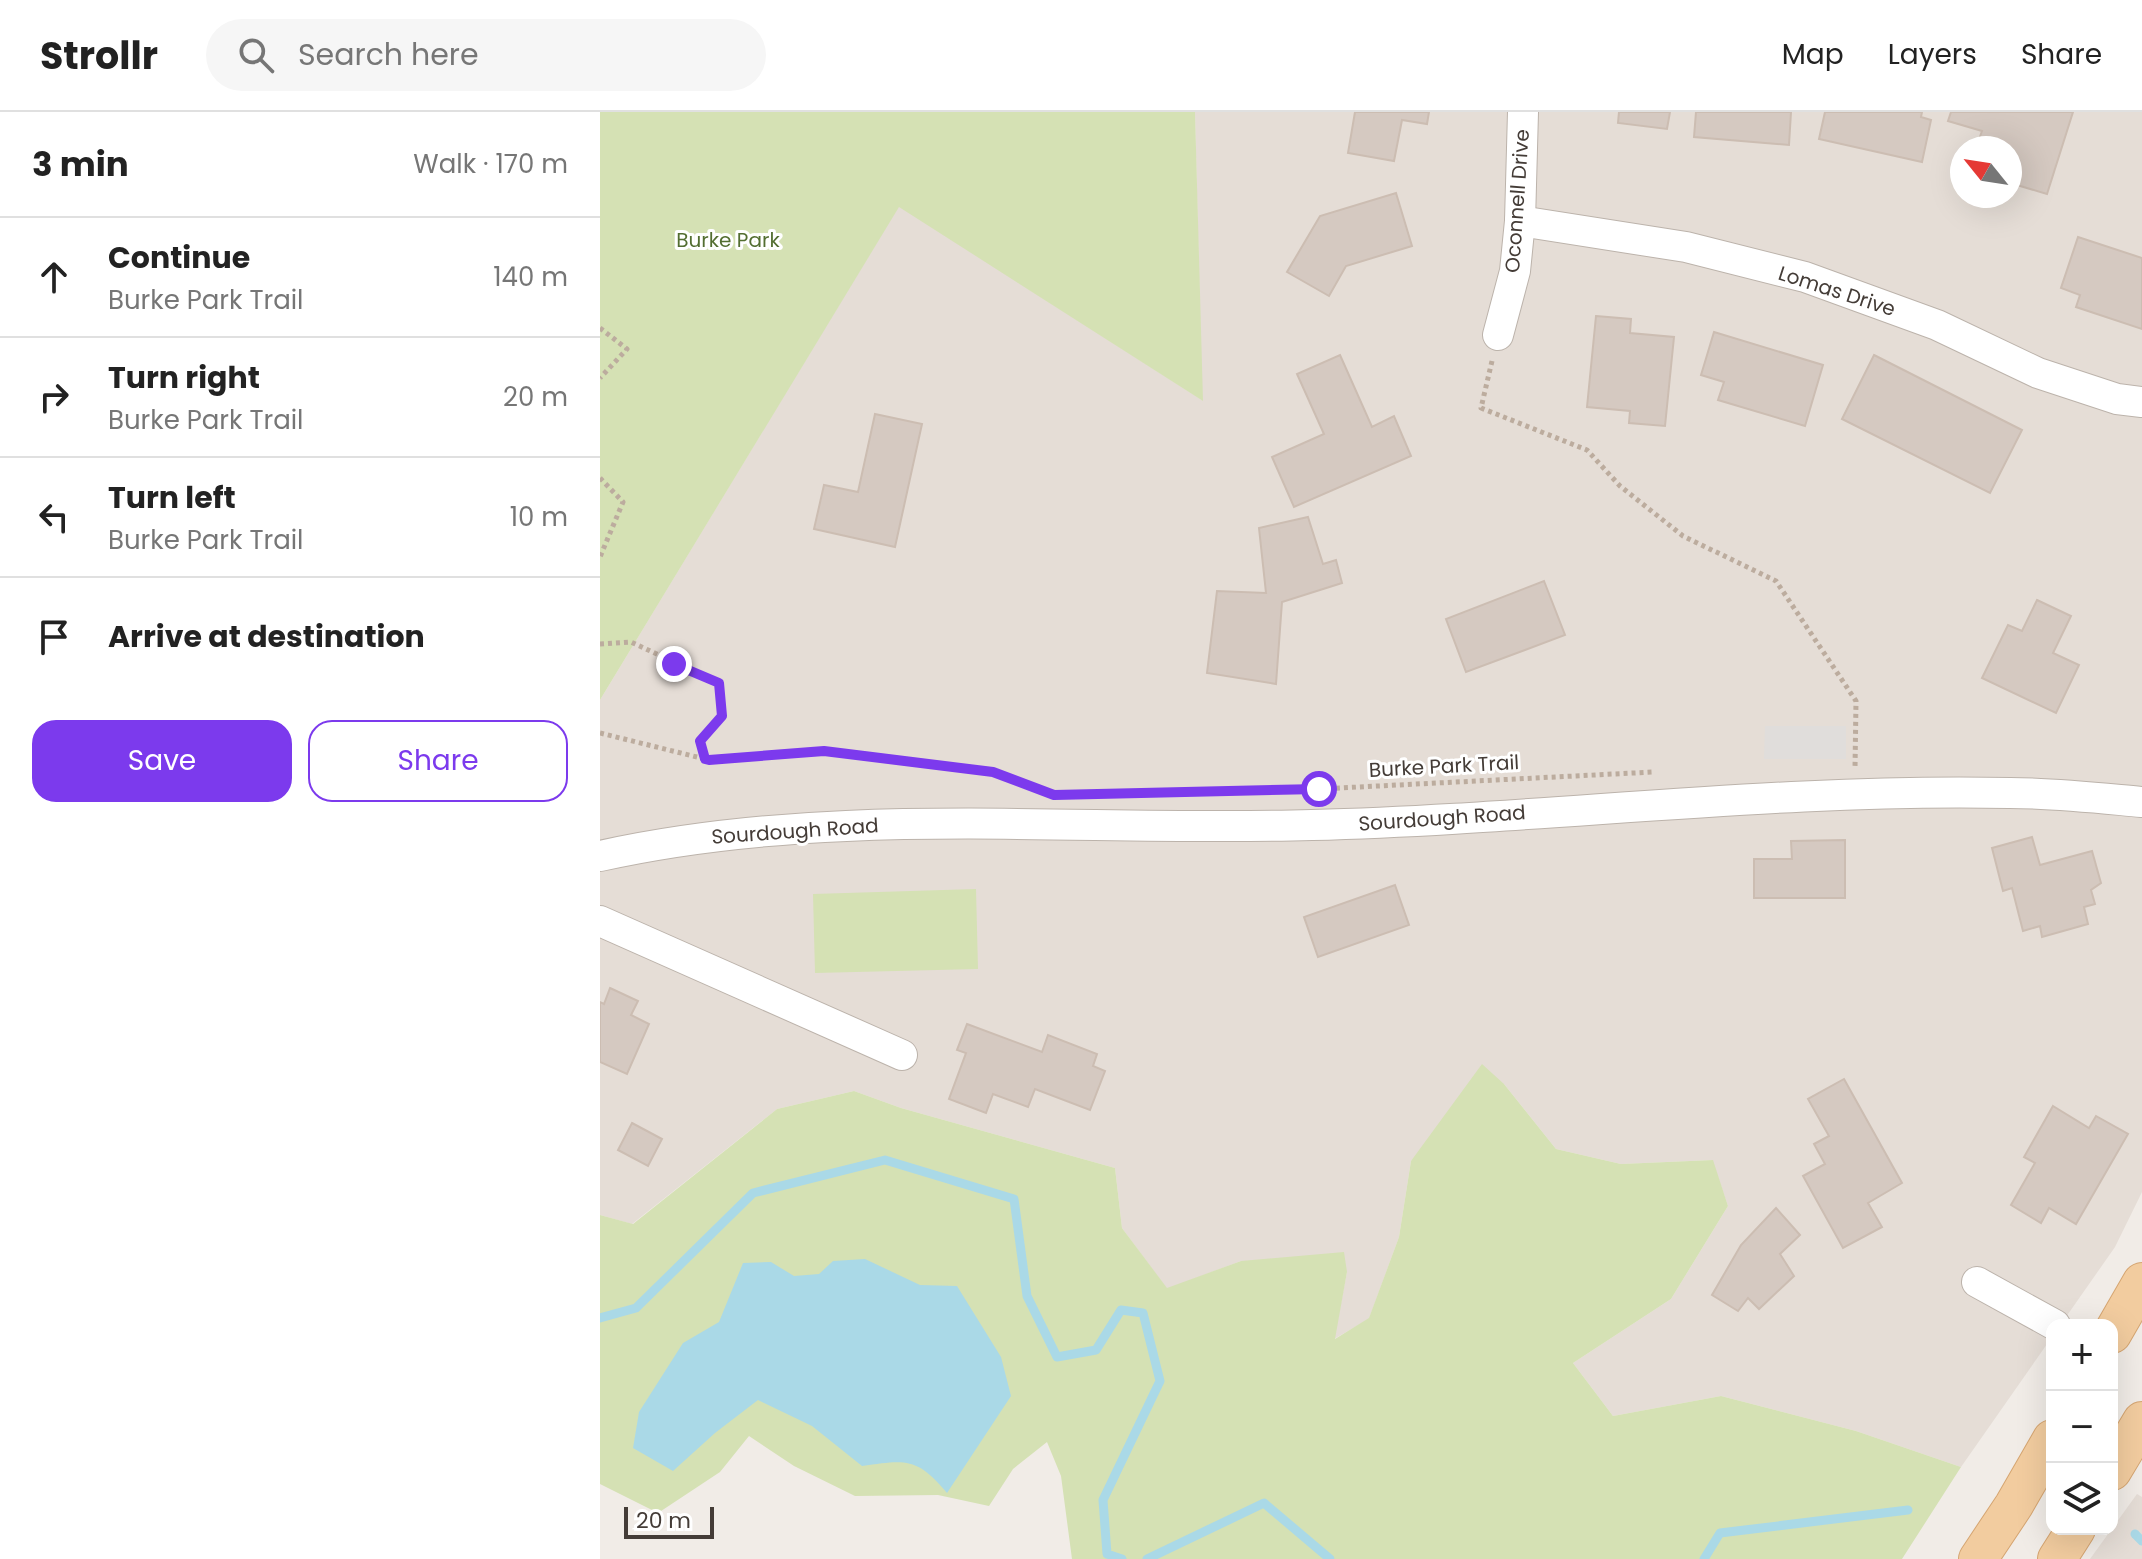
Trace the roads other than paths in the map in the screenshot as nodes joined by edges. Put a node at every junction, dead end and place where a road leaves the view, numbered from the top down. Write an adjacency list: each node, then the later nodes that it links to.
1 (1523, 112): 2 (street, Oconnell Drive)
2 (1520, 221): 3 (street, Oconnell Drive); 4 (street, Lomas Drive)
3 (1498, 335)
4 (2142, 402)
5 (2142, 802): 6 (street, Sourdough Road)
6 (600, 856)
7 (600, 921): 8 (street)
8 (902, 1055)
9 (1977, 1282): 11 (street)
10 (2142, 1282): 12 (main road)
11 (2046, 1320)
12 (2118, 1324)
13 (2142, 1421): 15 (main road)
14 (2046, 1449): 17 (main road)
15 (2117, 1463)
16 (2072, 1535): 18 (main road)
17 (1978, 1559)
18 (2057, 1559)

